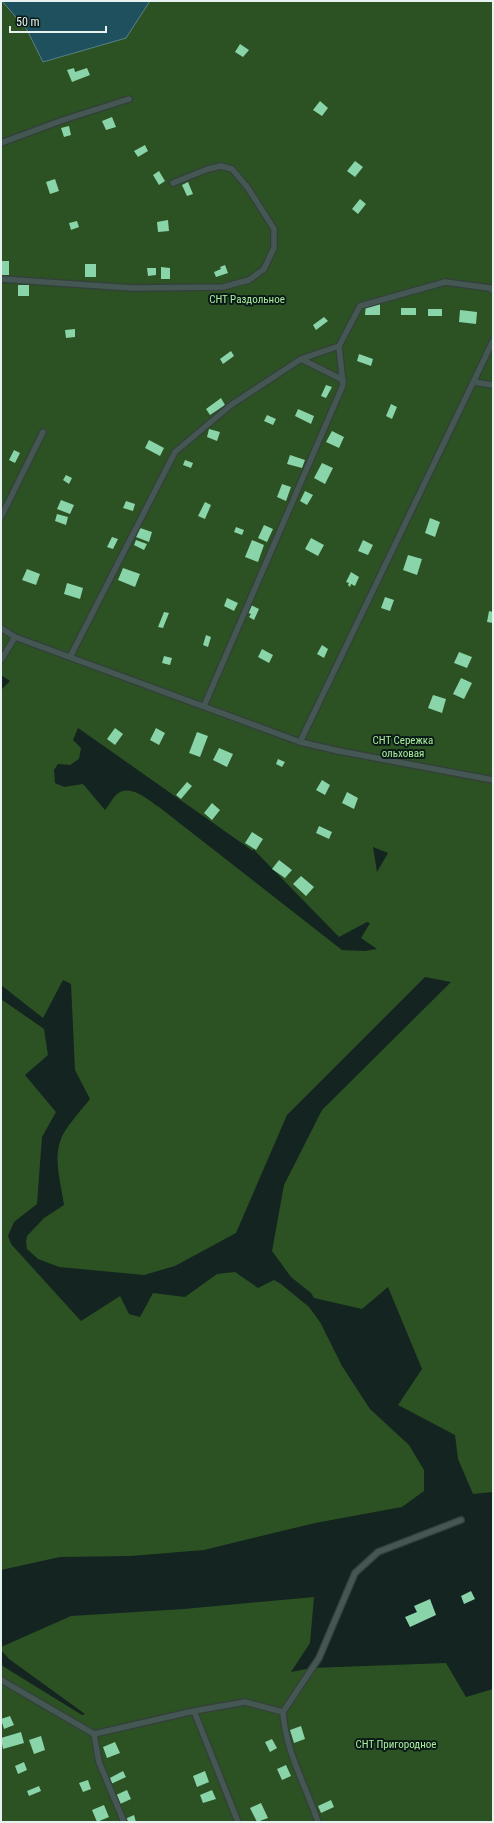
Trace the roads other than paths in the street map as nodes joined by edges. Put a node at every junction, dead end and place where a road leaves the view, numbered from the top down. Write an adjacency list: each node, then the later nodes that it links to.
1 (129, 99): 2 (lane)
2 (1, 142)
3 (173, 183): 4 (lane)
4 (1, 279)
5 (493, 291): 7 (lane)
6 (493, 341): 10 (lane)
7 (339, 346): 8 (lane); 9 (lane)
8 (301, 359): 9 (lane); 16 (lane)
9 (343, 380): 18 (lane)
10 (474, 382): 11 (lane); 19 (lane)
11 (493, 386)
12 (43, 432): 13 (lane)
13 (1, 517)
14 (1, 628): 15 (lane)
15 (15, 636): 16 (lane); 17 (lane)
16 (70, 657): 18 (lane)
17 (1, 660)
18 (204, 706): 19 (lane)
19 (300, 742): 20 (lane)
20 (493, 780)
21 (461, 1520): 24 (lane)
22 (1, 1680): 25 (lane)
23 (194, 1711): 24 (lane); 25 (lane); 27 (lane)
24 (283, 1712): 28 (lane)
25 (94, 1734): 26 (lane)
26 (124, 1822)
27 (238, 1822)
28 (318, 1822)

